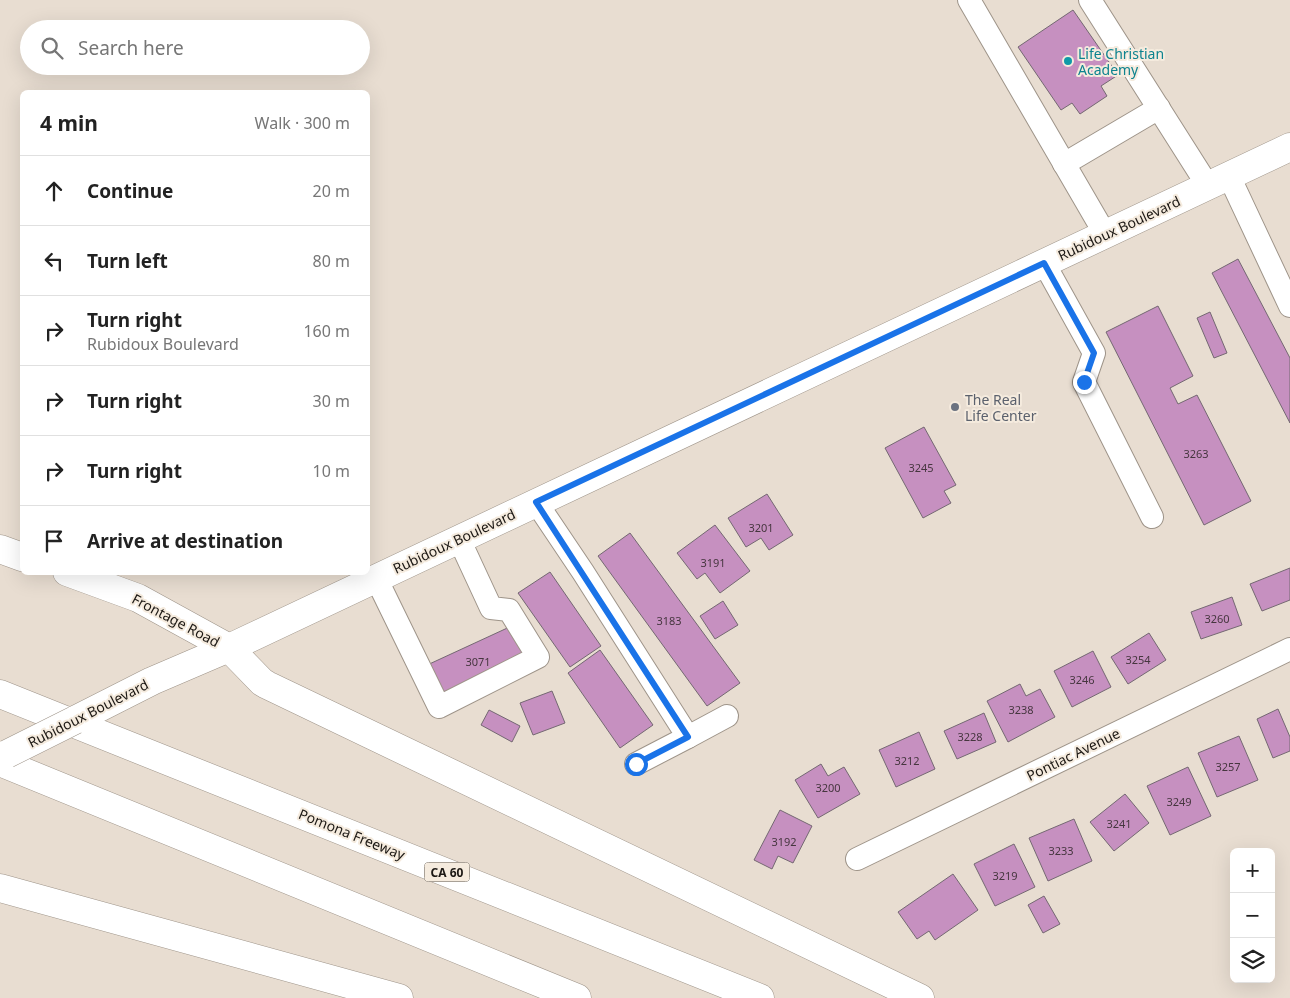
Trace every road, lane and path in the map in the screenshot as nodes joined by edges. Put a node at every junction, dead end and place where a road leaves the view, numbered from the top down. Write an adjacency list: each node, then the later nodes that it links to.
1 (969, 0): 5 (street)
2 (1090, 0): 3 (street)
3 (1158, 108): 5 (street); 6 (street)
4 (1290, 147): 6 (main road, Rubidoux Boulevard)
5 (1064, 164): 7 (street)
6 (1218, 181): 7 (main road, Rubidoux Boulevard); 9 (street)
7 (1105, 234): 8 (main road, Rubidoux Boulevard)
8 (1044, 263): 10 (main road, Rubidoux Boulevard); 11 (street)
9 (1290, 306)
10 (536, 502): 12 (main road, Rubidoux Boulevard); 21 (street)
11 (1152, 517)
12 (459, 539): 16 (main road, Rubidoux Boulevard); 16 (street)
13 (0, 549): 14 (main road)
14 (20, 556)
15 (75, 575): 17 (main road, Frontage Road)
16 (376, 578): 17 (main road, Rubidoux Boulevard)
17 (229, 648): 22 (main road, Rubidoux Boulevard, bridge); 30 (main road, Frontage Road)
18 (1290, 649): 25 (street, Pontiac Avenue)
19 (0, 694): 29 (main road, Pomona Freeway / CA 60)
20 (727, 716): 21 (street)
21 (688, 737): 24 (street)
22 (0, 758)
23 (0, 762): 28 (main road)
24 (636, 764)
25 (857, 859)
26 (0, 888): 27 (main road)
27 (399, 998)
28 (577, 998)
29 (760, 998)
30 (920, 998)

